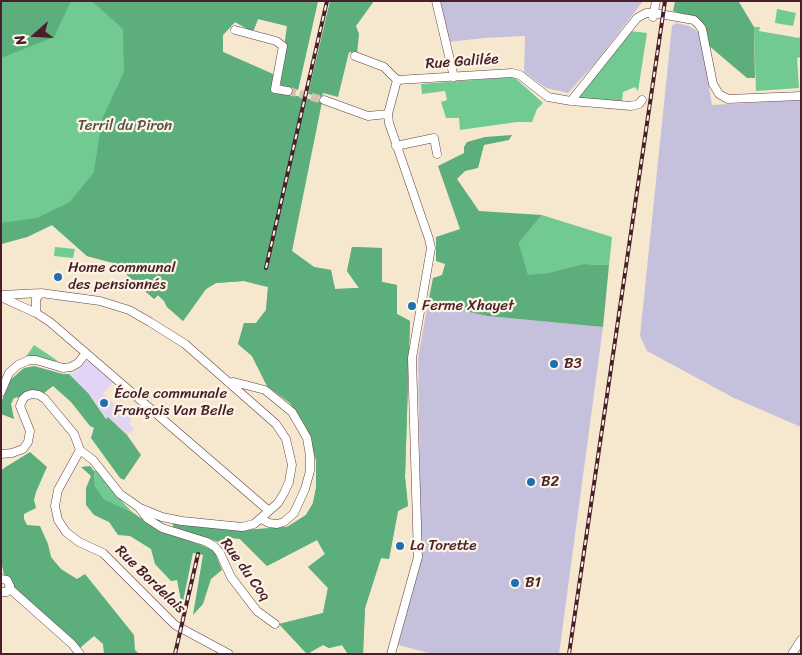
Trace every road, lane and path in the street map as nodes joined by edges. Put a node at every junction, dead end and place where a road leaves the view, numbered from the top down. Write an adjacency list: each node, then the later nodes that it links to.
1 (436, 1): 6 (street)
2 (656, 1): 3 (street)
3 (653, 15): 9 (street); 12 (street)
4 (235, 30): 8 (street)
5 (355, 56): 7 (street)
6 (454, 77): 7 (street, Rue Galilée); 12 (street, Rue Galilée)
7 (397, 80): 13 (street)
8 (288, 91)
9 (801, 96)
10 (324, 100): 13 (street)
11 (642, 100): 12 (street, Rue Galilée)
12 (571, 101)
13 (388, 114): 14 (street)
14 (396, 146): 15 (street); 34 (street)
15 (437, 154)
16 (42, 293): 17 (street); 18 (street); 20 (street)
17 (1, 296): 18 (street)
18 (36, 312): 19 (street)
19 (86, 353): 21 (street); 25 (street)
20 (230, 383): 25 (street); 26 (street)
21 (1, 392)
22 (80, 450): 23 (street); 24 (street); 33 (street, Rue Bordelais)
23 (1, 454)
24 (140, 508): 26 (street); 30 (street, Rue du Coq)
25 (269, 511): 26 (street)
26 (261, 519)
27 (1, 579): 28 (street)
28 (9, 588): 29 (street); 32 (street)
29 (1, 592)
30 (275, 624)
31 (801, 640): 35 (street)
32 (80, 654)
33 (230, 654)
34 (391, 654)
35 (792, 654)

